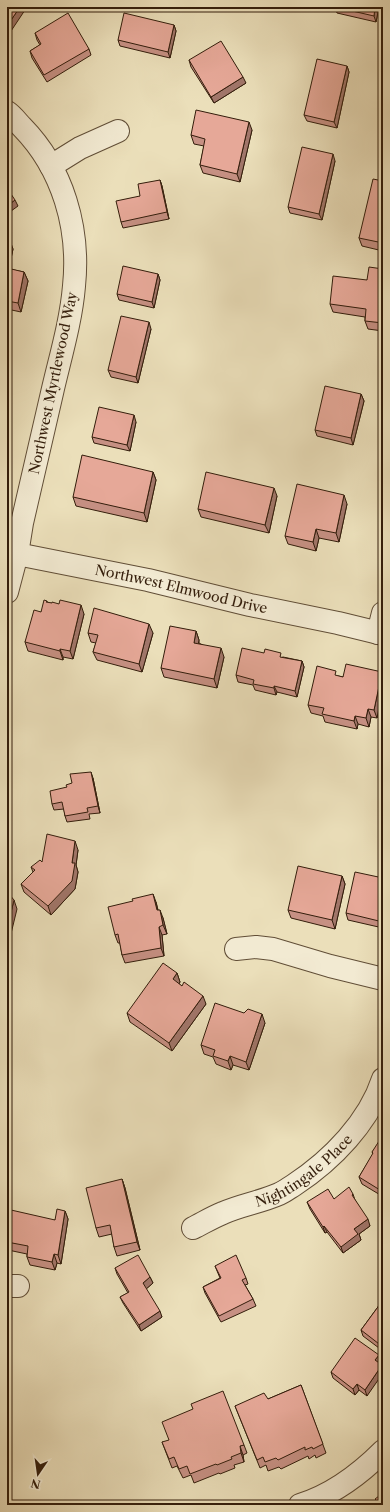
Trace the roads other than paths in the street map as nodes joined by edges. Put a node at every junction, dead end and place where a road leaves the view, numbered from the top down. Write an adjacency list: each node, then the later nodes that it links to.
1 (7, 112): 3 (street, Northwest Myrtlewood Way)
2 (118, 131): 3 (street)
3 (51, 166): 4 (street, Northwest Myrtlewood Way)
4 (17, 554): 5 (street); 6 (street, Northwest Elmwood Drive)
5 (7, 592)
6 (381, 627)
7 (236, 949): 8 (street)
8 (383, 979)
9 (383, 1079): 10 (street, Nightingale Place)
10 (194, 1228)
11 (383, 1451): 12 (street)
12 (300, 1505)

